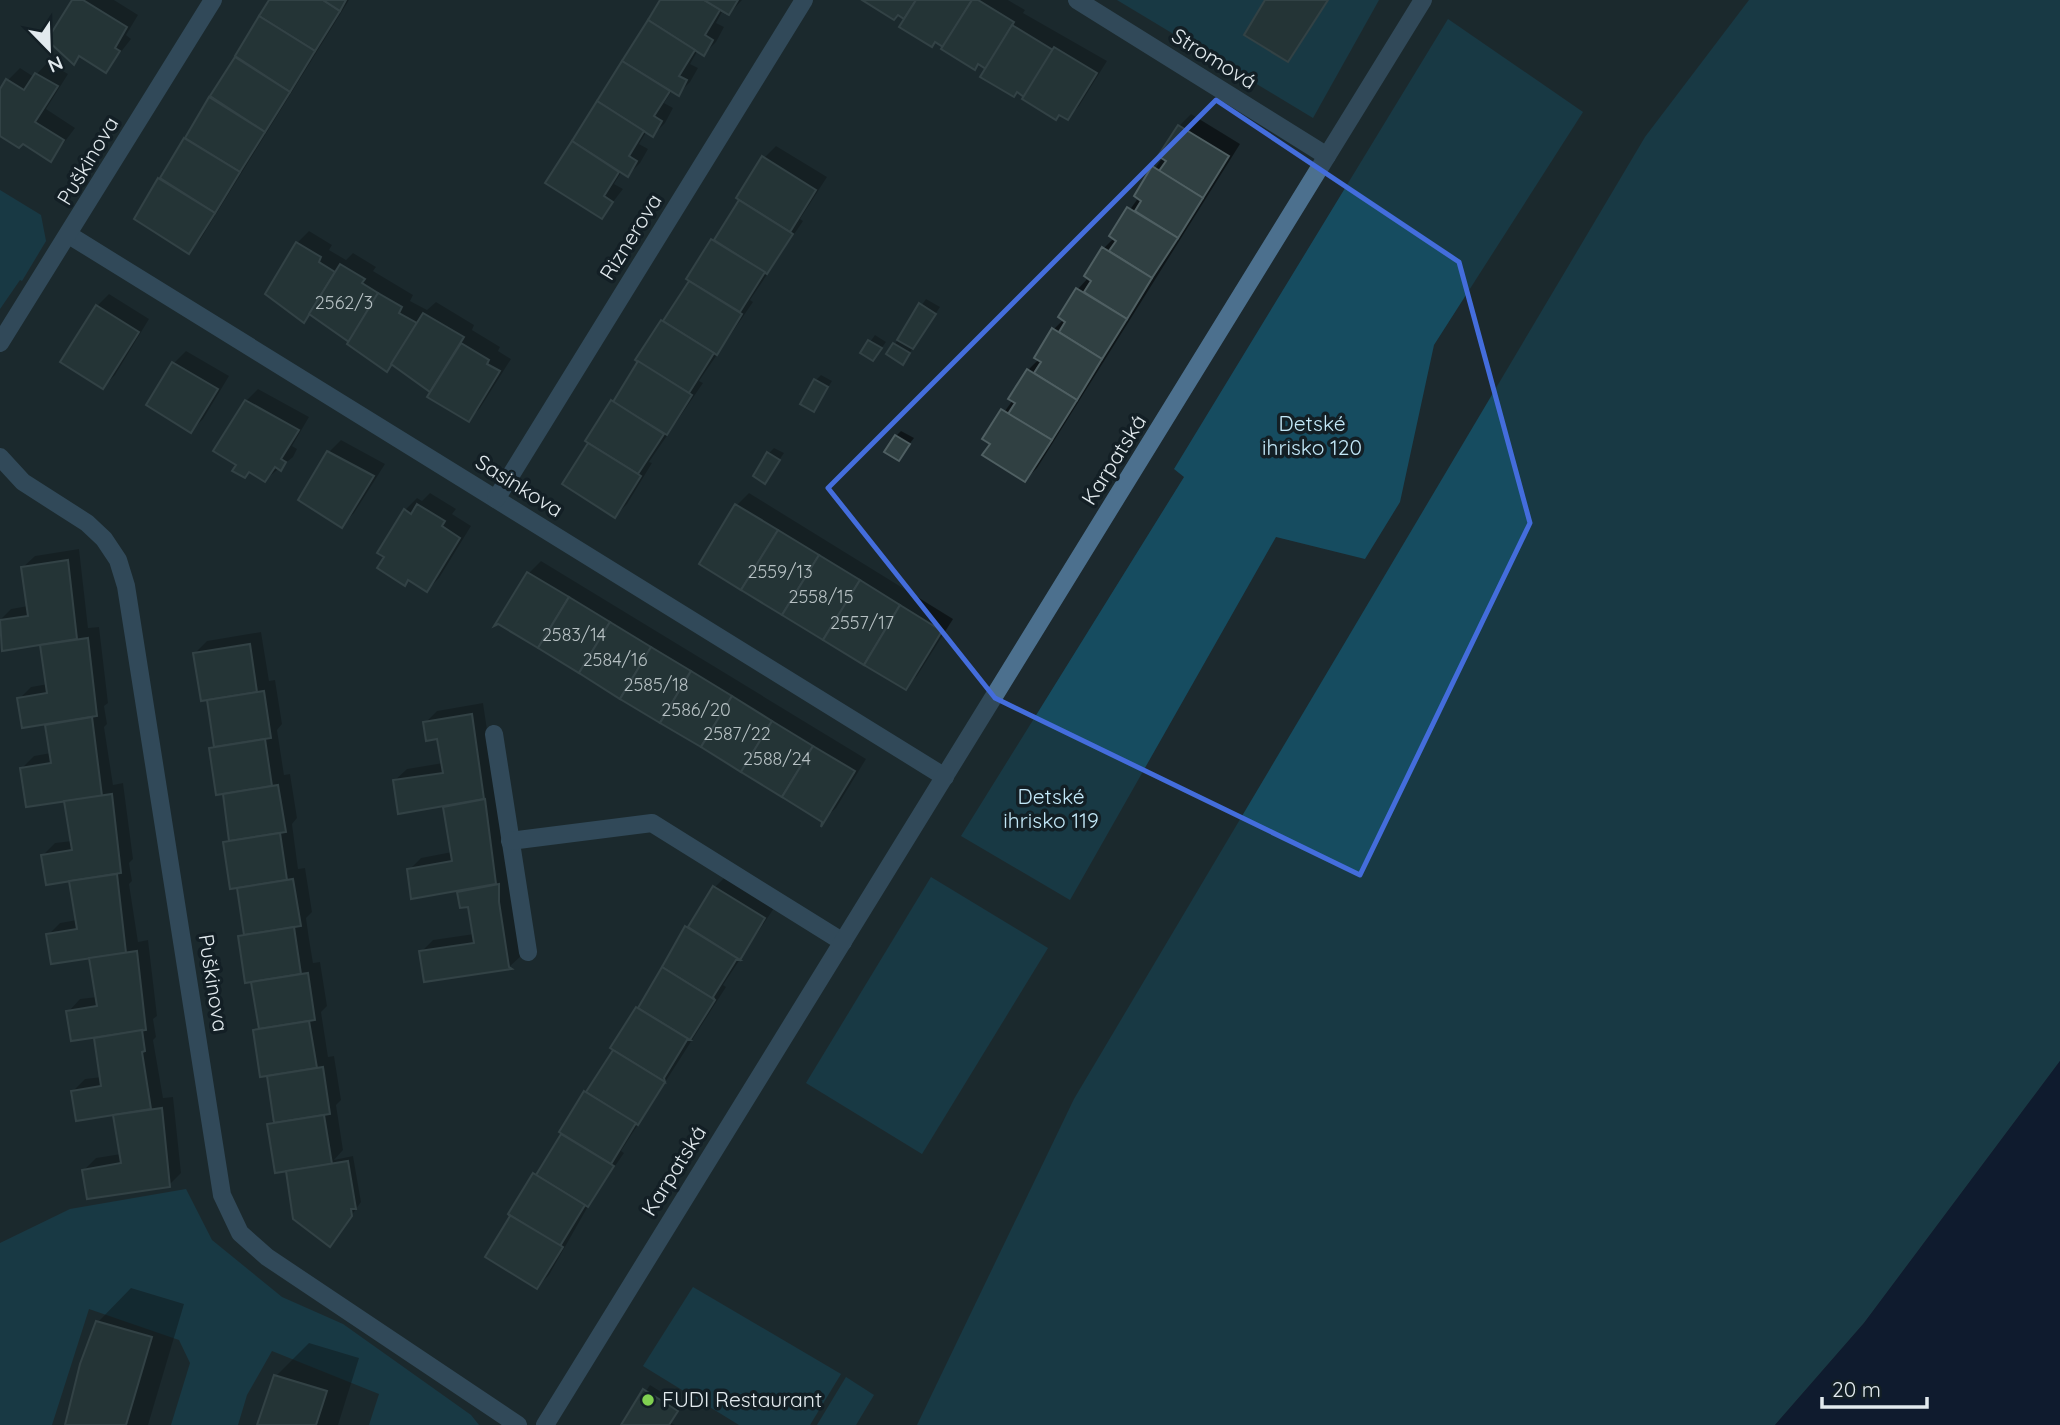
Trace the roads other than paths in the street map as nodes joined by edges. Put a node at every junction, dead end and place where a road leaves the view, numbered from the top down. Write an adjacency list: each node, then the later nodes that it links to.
1 (213, 0): 6 (street, Puškinova)
2 (804, 0): 9 (street, Riznerova)
3 (1077, 0): 5 (street, Stromová)
4 (1423, 0): 5 (street, Karpatská)
5 (1327, 156): 11 (street, Karpatská)
6 (69, 234): 7 (street, Puškinova); 9 (street, Sasinkova)
7 (0, 343)
8 (0, 457): 15 (street, Puškinova)
9 (496, 499): 11 (street, Sasinkova)
10 (494, 733): 12 (street)
11 (945, 776): 13 (street, Karpatská)
12 (510, 841): 13 (street); 14 (street)
13 (843, 942): 16 (street, Karpatská)
14 (528, 952)
15 (518, 1425)
16 (545, 1425)

